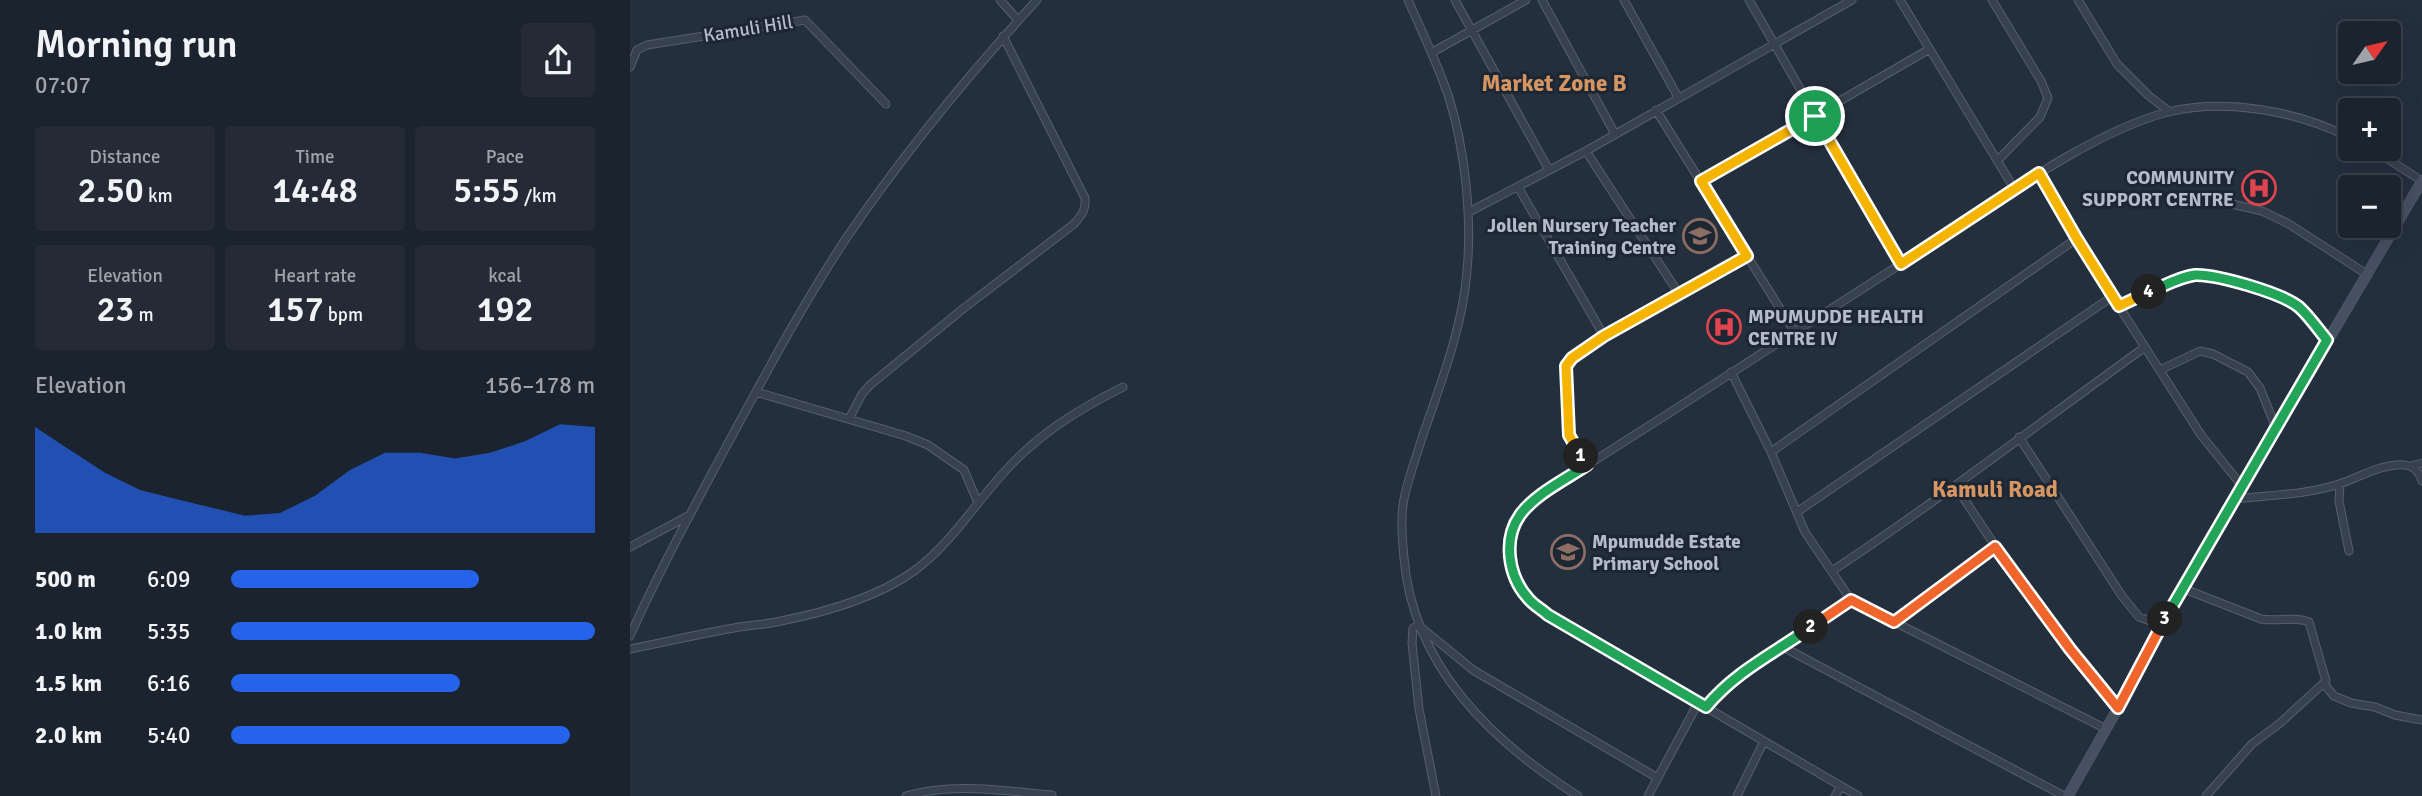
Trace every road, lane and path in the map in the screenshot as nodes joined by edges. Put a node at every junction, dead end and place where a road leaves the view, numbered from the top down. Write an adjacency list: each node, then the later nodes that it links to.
1 (1000, 0): 13 (street)
2 (1037, 0): 13 (street)
3 (1408, 0): 18 (street)
4 (1455, 0): 14 (street)
5 (1526, 0): 14 (street)
6 (1542, 0): 26 (street)
7 (1623, 0): 20 (street)
8 (1749, 0): 16 (street)
9 (1852, 0): 16 (street)
10 (1900, 0): 17 (street)
11 (1992, 0): 28 (street)
12 (2078, 0): 23 (street)
13 (1018, 20): 15 (street)
14 (1472, 30): 18 (street); 30 (street)
15 (1003, 36): 52 (street); 53 (street)
16 (1773, 44): 20 (street); 24 (street)
17 (1928, 50): 24 (street); 28 (street)
18 (1431, 53): 37 (street)
19 (630, 68): 21 (street, Kamuli Hill)
20 (1678, 97): 22 (street)
21 (886, 104)
22 (1656, 110): 26 (street); 32 (street)
23 (2169, 112): 25 (street); 31 (street)
24 (1815, 116): 32 (street); 40 (street)
25 (2338, 133)
26 (1615, 134): 27 (street)
27 (1586, 151): 30 (street); 42 (street)
28 (1997, 161): 35 (street)
29 (2391, 161): 33 (street)
30 (1549, 170): 34 (street)
31 (2039, 173): 35 (street); 38 (street)
32 (1701, 181): 39 (street)
33 (2422, 181): 41 (main road)
34 (1518, 187): 37 (street); 46 (street)
35 (2015, 190): 40 (street)
36 (2232, 204): 41 (street)
37 (1469, 212): 75 (street)
38 (2077, 239): 43 (street); 56 (street)
39 (1747, 256): 42 (street); 45 (street)
40 (1901, 264): 45 (street)
41 (2368, 275): 47 (main road)
42 (1679, 294): 46 (street)
43 (2113, 296): 44 (street); 66 (street)
44 (2119, 306): 47 (street); 48 (street)
45 (1794, 331): 50 (street)
46 (1604, 336): 58 (street)
47 (2327, 340): 54 (main road)
48 (2145, 347): 49 (street); 55 (street)
49 (2160, 370): 54 (street); 62 (street)
50 (1731, 372): 56 (street); 58 (street)
51 (1123, 387): 65 (street)
52 (755, 392): 53 (street); 67 (street)
53 (849, 418): 65 (street)
54 (2276, 428): 62 (main road)
55 (2019, 437): 63 (street); 76 (street)
56 (1771, 452): 66 (street)
57 (2422, 463): 59 (street)
58 (1587, 465): 81 (street)
59 (2411, 466): 60 (street); 61 (street)
60 (2422, 481)
61 (2340, 484): 64 (street); 70 (street)
62 (2242, 485): 64 (main road)
63 (1956, 486): 69 (street); 71 (street)
64 (2236, 499): 72 (main road)
65 (978, 503): 79 (street)
66 (1797, 512): 71 (street)
67 (690, 515): 68 (street); 77 (street)
68 (630, 547)
69 (1995, 547): 74 (street); 83 (street)
70 (2349, 551)
71 (1832, 572): 73 (street)
72 (2182, 588): 76 (main road); 80 (street)
73 (1851, 600): 74 (street); 78 (street)
74 (1894, 622): 85 (street)
75 (1418, 625): 87 (street); 91 (street); 92 (street)
76 (2162, 625): 83 (main road)
77 (630, 636)
78 (1783, 647): 82 (street); 97 (street)
79 (630, 649)
80 (2324, 684): 84 (street); 98 (street)
81 (1698, 702): 82 (street); 87 (street)
82 (1706, 707): 86 (street)
83 (2118, 708): 85 (main road)
84 (2422, 720)
85 (2106, 729): 97 (main road)
86 (1764, 741): 88 (street); 94 (street)
87 (1657, 777): 93 (street)
88 (1841, 786): 95 (street); 96 (street)
89 (1052, 795): 90 (street)
90 (906, 796)
91 (1436, 796)
92 (1578, 796)
93 (1648, 796)
94 (1737, 796)
95 (1835, 796)
96 (1858, 796)
97 (2066, 796)
98 (2206, 796)

